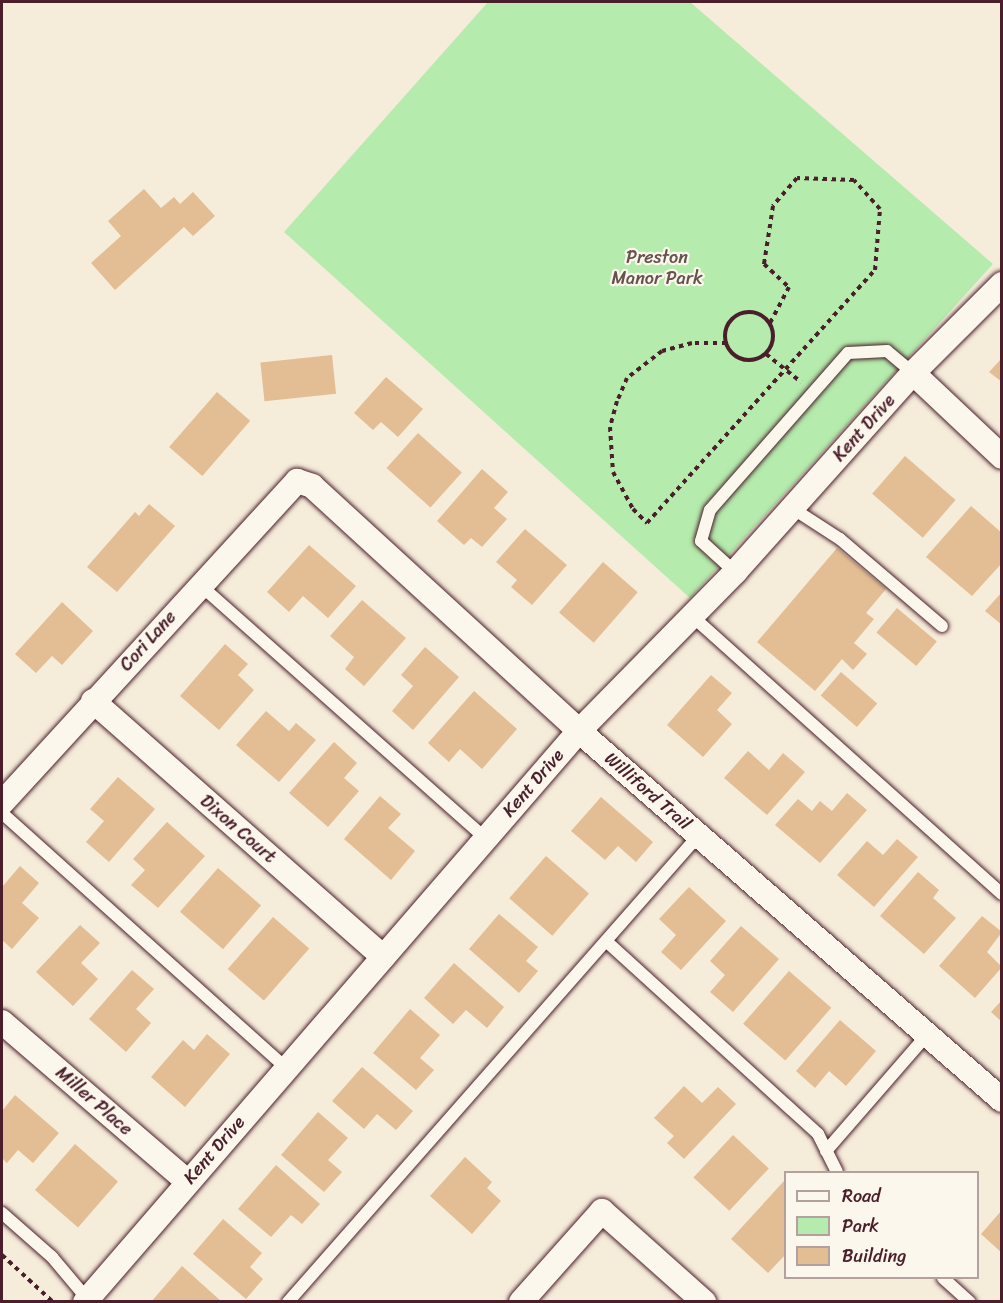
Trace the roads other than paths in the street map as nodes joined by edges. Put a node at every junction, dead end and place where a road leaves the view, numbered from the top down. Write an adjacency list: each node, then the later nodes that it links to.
1 (1002, 284): 2 (street, Kent Drive)
2 (913, 374): 3 (street); 5 (street, Kent Drive); 6 (lane)
3 (1002, 457)
4 (297, 481): 7 (street, Cori Lane); 11 (street, Williford Trail)
5 (792, 508): 6 (street, Kent Drive); 9 (lane)
6 (735, 572): 8 (street, Kent Drive)
7 (199, 584): 10 (street, Cori Lane); 15 (lane)
8 (692, 616): 11 (street, Kent Drive); 16 (lane)
9 (942, 626)
10 (93, 701): 12 (street, Cori Lane); 18 (street, Dixon Court)
11 (579, 731): 14 (street, Williford Trail); 15 (street, Kent Drive)
12 (2, 804)
13 (2, 813): 21 (lane)
14 (699, 835): 17 (lane); 20 (street, Williford Trail)
15 (485, 838): 18 (street, Kent Drive)
16 (1002, 894)
17 (606, 940): 23 (lane); 29 (lane)
18 (383, 957): 21 (street, Kent Drive)
19 (2, 1022): 25 (street, Miller Place)
20 (927, 1035): 22 (street, Williford Trail); 23 (lane)
21 (286, 1068): 25 (street, Kent Drive)
22 (1002, 1100)
23 (826, 1151): 24 (lane)
24 (836, 1171)
25 (187, 1181): 28 (street, Kent Drive)
26 (2, 1213): 28 (lane)
27 (944, 1279): 32 (lane)
28 (87, 1301)
29 (288, 1302)
30 (521, 1302): 31 (street)
31 (704, 1302)
32 (970, 1302)

